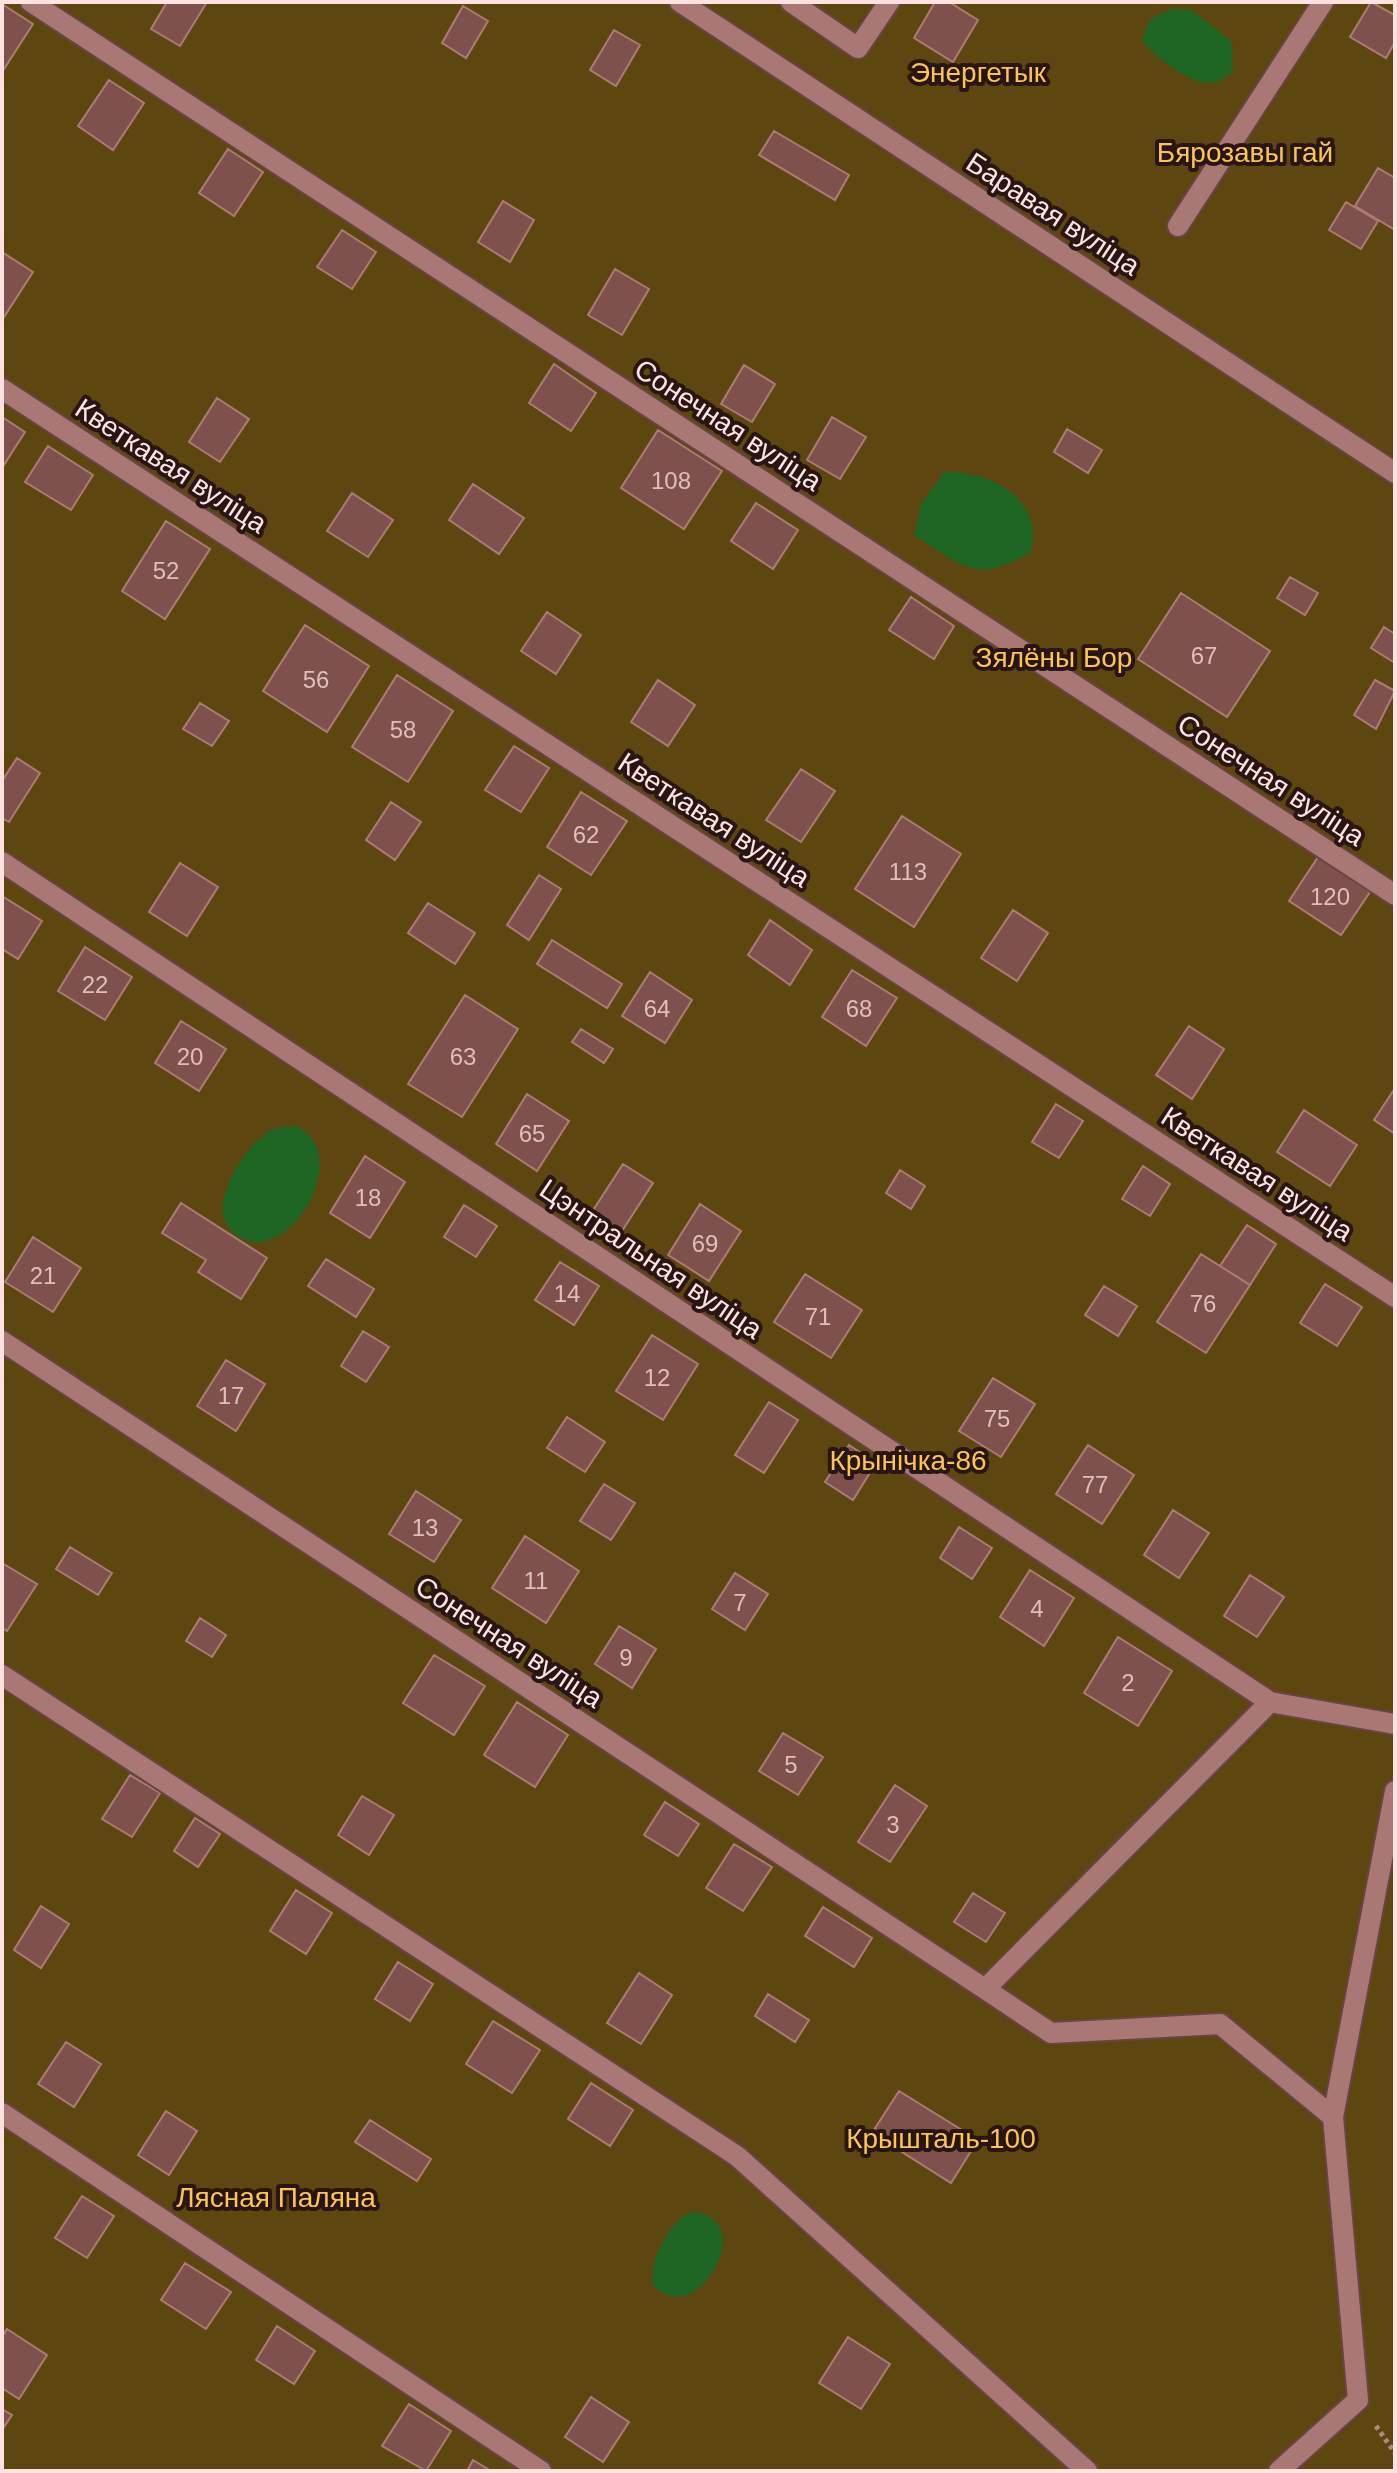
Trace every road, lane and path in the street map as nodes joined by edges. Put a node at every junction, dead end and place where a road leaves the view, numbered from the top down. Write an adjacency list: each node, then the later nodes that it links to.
1 (31, 2): 10 (lane, Сонечная вуліца)
2 (680, 2): 8 (lane, Баравая вуліца)
3 (791, 2): 4 (lane)
4 (889, 2)
5 (1323, 2): 6 (lane)
6 (1178, 226)
7 (2, 389): 11 (lane, Кветкавая вуліца)
8 (1395, 473)
9 (2, 862): 14 (lane, Цэнтральная вуліца)
10 (1395, 895)
11 (1395, 1297)
12 (2, 1341): 17 (lane, Сонечная вуліца)
13 (2, 1675): 21 (lane)
14 (1270, 1702): 15 (lane); 17 (lane)
15 (1395, 1724)
16 (1395, 1791): 19 (lane)
17 (985, 1989): 19 (lane, Сонечная вуліца)
18 (2, 2113): 20 (lane)
19 (1333, 2117): 22 (lane)
20 (541, 2471)
21 (1087, 2471)
22 (1279, 2471)

